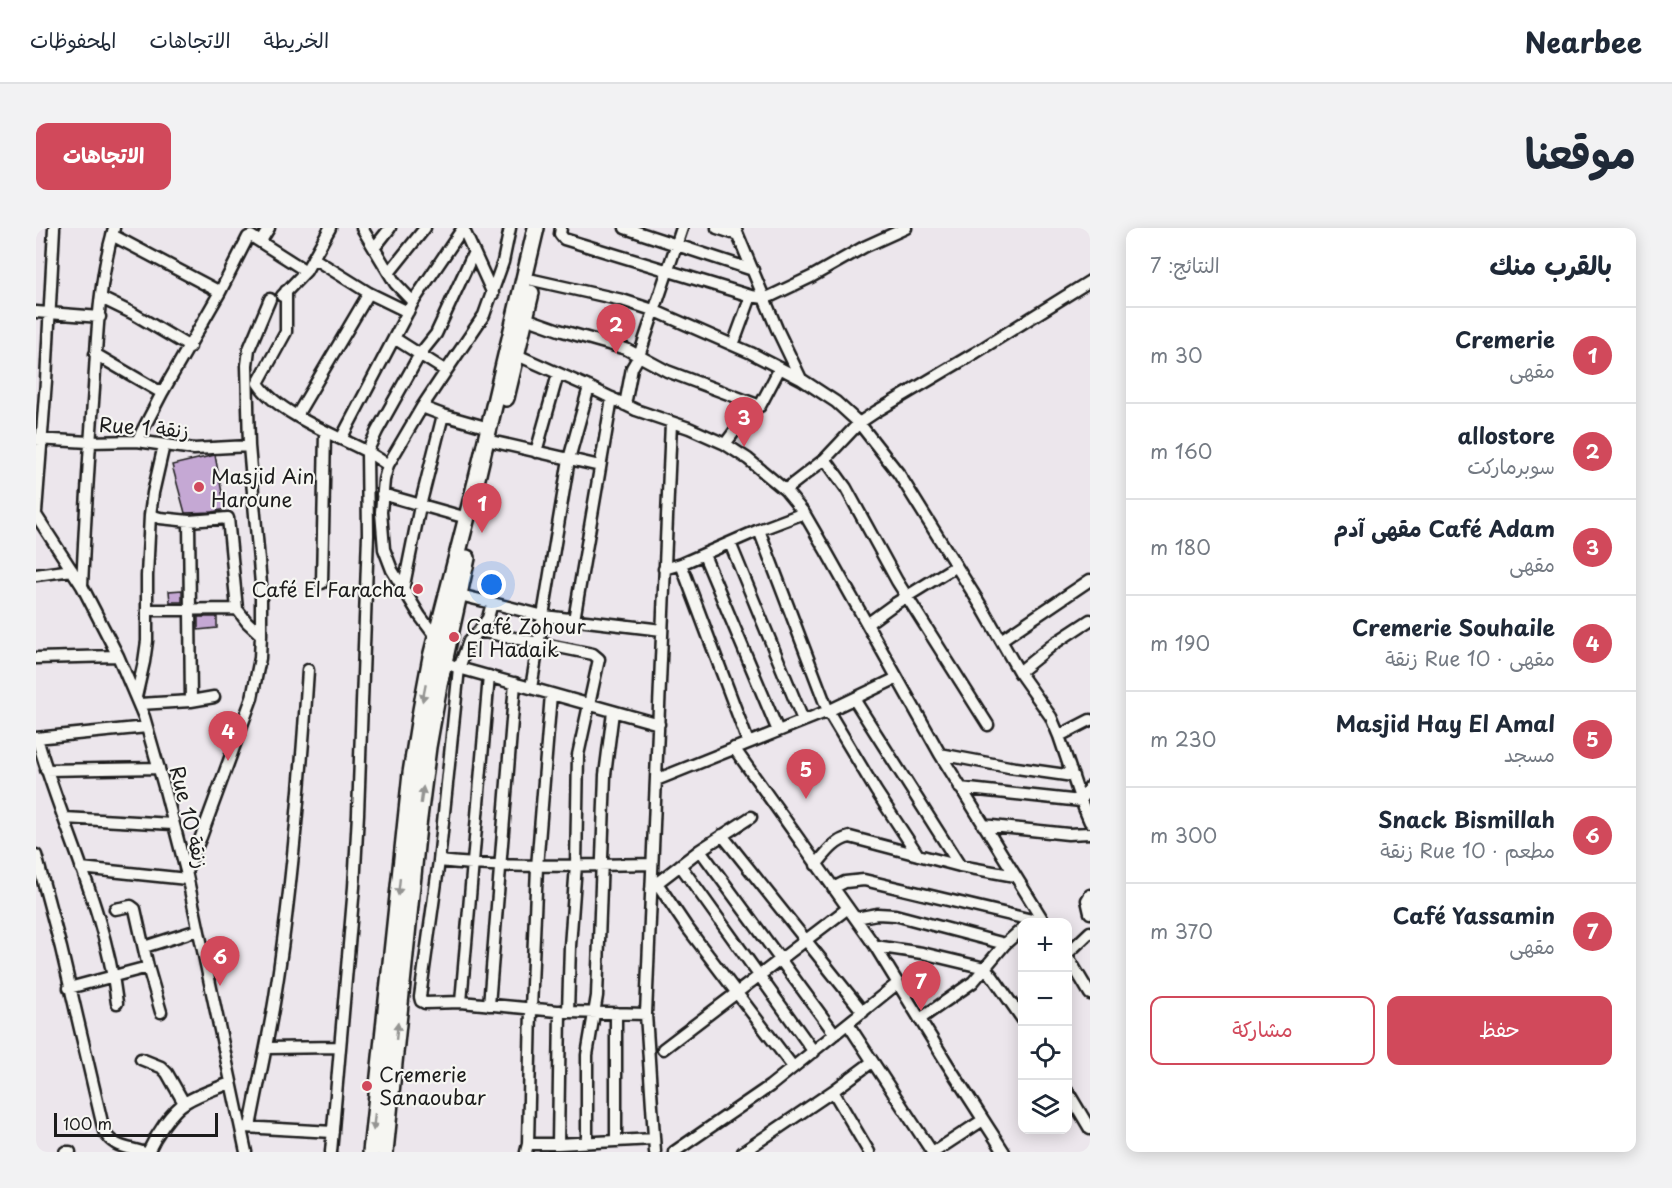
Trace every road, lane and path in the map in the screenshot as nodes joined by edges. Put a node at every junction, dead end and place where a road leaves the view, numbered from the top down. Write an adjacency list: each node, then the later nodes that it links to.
1 (54, 228): 40 (street)
2 (269, 228): 18 (street)
3 (330, 228): 22 (street)
4 (363, 228): 20 (street)
5 (390, 228): 20 (street)
6 (424, 228): 26 (street)
7 (463, 228): 21 (street); 37 (street)
8 (510, 228): 32 (street)
9 (536, 228): 66 (main road)
10 (547, 228): 27 (main road)
11 (561, 228): 25 (street)
12 (625, 228): 19 (street)
13 (682, 228): 19 (street)
14 (717, 228): 17 (street)
15 (899, 230): 35 (street)
16 (113, 232): 30 (street); 34 (street)
17 (736, 232): 23 (street)
18 (261, 242): 24 (street); 30 (street)
19 (677, 245): 23 (street); 25 (street)
20 (375, 247): 26 (street)
21 (473, 255): 32 (street); 48 (street)
22 (313, 258): 24 (street); 31 (street)
23 (753, 270): 35 (street)
24 (306, 271): 29 (street)
25 (668, 272): 33 (street); 38 (street)
26 (389, 273): 37 (street)
27 (533, 280): 38 (street); 43 (main road)
28 (1090, 281): 64 (street)
29 (286, 291): 41 (street); 61 (street)
30 (220, 292): 46 (street)
31 (369, 292): 37 (street); 61 (street)
32 (493, 294): 52 (street)
33 (751, 296): 35 (street); 45 (street)
34 (101, 298): 42 (street); 46 (street)
35 (764, 298): 54 (street)
36 (270, 299): 41 (street)
37 (410, 307): 44 (street)
38 (653, 310): 45 (street); 50 (street)
39 (36, 312): 40 (street)
40 (50, 313): 42 (street); 67 (street)
41 (262, 315): 73 (street)
42 (100, 317): 47 (street)
43 (525, 318): 49 (main road); 50 (street)
44 (394, 338): 48 (street); 68 (street)
45 (733, 345): 51 (street)
46 (190, 347): 56 (street)
47 (95, 354): 56 (street); 70 (street)
48 (420, 354): 52 (street); 74 (street)
49 (517, 355): 53 (street); 66 (main road)
50 (639, 356): 58 (street); 71 (street)
51 (780, 368): 54 (street); 59 (street)
52 (446, 371): 60 (street)
53 (558, 374): 55 (street); 75 (street)
54 (801, 379): 64 (street)
55 (589, 387): 57 (street); 76 (street)
56 (162, 393): 69 (street)
57 (612, 398): 58 (street); 79 (street)
58 (625, 405): 63 (street)
59 (760, 406)
60 (422, 407): 62 (street); 78 (street)
61 (297, 415): 65 (street)
62 (443, 415): 66 (street); 82 (street)
63 (671, 423): 71 (street); 93 (street)
64 (859, 423): 77 (street); 92 (street)
65 (325, 432): 68 (street); 97 (street)
66 (492, 435): 75 (street); 86 (main road); 100 (main road)
67 (39, 439): 70 (street, Rue 1 زنقة); 83 (street)
68 (341, 439): 74 (street)
69 (137, 441): 70 (street, Rue 1 زنقة); 72 (street, Rue 1 زنقة)
70 (89, 442): 98 (street)
71 (725, 444): 80 (street)
72 (164, 445): 73 (street, Rue 1 زنقة); 85 (street)
73 (249, 446): 112 (street)
74 (367, 452): 78 (street); 215 (street)
75 (536, 452): 76 (street)
76 (570, 459): 79 (street); 106 (street)
77 (825, 459): 80 (street); 101 (street)
78 (388, 465): 81 (street)
79 (600, 466): 107 (street)
80 (785, 490): 84 (street)
81 (382, 494): 82 (street); 99 (street)
82 (420, 506): 86 (street); 99 (street)
83 (36, 513): 94 (street, Rue 10 زنقة)
84 (804, 513): 88 (street); 109 (street)
85 (150, 515): 87 (street); 104 (street)
86 (467, 518): 115 (main road)
87 (189, 521): 103 (street); 105 (street)
88 (759, 530): 89 (street); 131 (street)
89 (730, 543): 90 (street); 133 (street)
90 (704, 555): 91 (street); 138 (street)
91 (681, 564): 93 (street); 141 (street)
92 (956, 566): 101 (street); 113 (street)
93 (664, 569): 110 (street)
94 (72, 570): 95 (street); 98 (street, Rue 10 زنقة)
95 (36, 575)
96 (1090, 580): 113 (street)
97 (322, 583)
98 (82, 586): 116 (street, Rue 10 زنقة)
99 (403, 590): 115 (street)
100 (460, 595): 102 (street); 115 (main road)
101 (906, 596): 109 (street); 136 (street)
102 (492, 603): 106 (street); 111 (street)
103 (237, 609): 105 (street); 112 (street)
104 (147, 610): 105 (street); 128 (street)
105 (191, 610): 129 (street)
106 (544, 616): 107 (street); 114 (street)
107 (574, 620): 110 (street)
108 (1090, 620): 120 (street)
109 (867, 624): 122 (street)
110 (662, 630): 135 (street)
111 (479, 632): 114 (street); 118 (street)
112 (261, 635): 172 (street)
113 (1001, 640): 120 (street)
114 (539, 643): 124 (street); 130 (street)
115 (440, 651): 118 (street); 242 (main road, one-way to 242); 243 (main road, one-way to 115)
116 (118, 656): 117 (street); 128 (street, Rue 10 زنقة)
117 (36, 658)
118 (459, 668): 121 (street); 161 (street)
119 (308, 670): 216 (street)
120 (1019, 672): 139 (street)
121 (489, 676): 123 (street); 163 (street)
122 (897, 678): 127 (street); 143 (street)
123 (515, 684): 124 (street); 168 (street)
124 (531, 688): 125 (street)
125 (550, 694): 130 (street); 170 (street)
126 (214, 697): 129 (street)
127 (854, 699): 131 (street); 169 (street)
128 (138, 700): 129 (street); 137 (street, Rue 10 زنقة)
129 (191, 701)
130 (590, 705): 132 (street); 164 (street)
131 (828, 711): 133 (street); 160 (street)
132 (613, 712): 135 (street); 165 (street)
133 (803, 720): 138 (street)
134 (1090, 720): 139 (street)
135 (659, 724): 147 (street)
136 (988, 724)
137 (147, 727): 140 (street); 144 (street, Rue 10 زنقة)
138 (778, 731): 141 (street)
139 (1059, 736): 146 (street)
140 (37, 738): 145 (street)
141 (748, 742): 142 (street)
142 (734, 748): 147 (street); 167 (street)
143 (940, 754): 146 (street); 149 (street)
144 (159, 768): 145 (street); 154 (street, Rue 10 زنقة)
145 (46, 770): 152 (street)
146 (1073, 776): 150 (street)
147 (656, 780): 162 (street)
148 (1090, 786): 150 (street)
149 (960, 788): 150 (street); 155 (street)
150 (1080, 801): 153 (street)
151 (751, 817): 157 (street)
152 (64, 819): 154 (street); 171 (street)
153 (1090, 822)
154 (173, 824): 172 (street, Rue 10 زنقة)
155 (983, 825): 156 (street); 173 (street)
156 (1090, 833)
157 (722, 835): 158 (street); 186 (street)
158 (700, 850): 166 (street); 191 (street)
159 (36, 855): 198 (street)
160 (918, 855): 167 (street); 169 (street)
161 (440, 861): 163 (street); 201 (street)
162 (651, 864): 165 (street); 174 (street)
163 (472, 865): 168 (street); 201 (street)
164 (576, 865): 165 (street); 170 (street); 205 (street)
165 (603, 865): 208 (street)
166 (680, 865): 174 (street); 196 (street)
167 (816, 865): 175 (street)
168 (500, 866): 170 (street); 203 (street)
169 (960, 866): 173 (street)
170 (537, 867): 204 (street)
171 (81, 868): 172 (street); 195 (street)
172 (186, 875): 183 (street, Rue 10 زنقة)
173 (1015, 876): 182 (street)
174 (654, 886): 199 (street); 211 (street)
175 (833, 888): 177 (street); 181 (street)
176 (1090, 896): 179 (street)
177 (848, 908): 180 (street); 186 (street)
178 (115, 909): 189 (street)
179 (1090, 913)
180 (856, 918): 187 (street); 188 (street)
181 (1027, 918)
182 (1035, 918)
183 (198, 930): 189 (street); 222 (street, Rue 10 زنقة)
184 (1018, 932): 187 (street)
185 (1090, 932): 190 (street)
186 (806, 941): 191 (street); 207 (street)
187 (1005, 944): 194 (street)
188 (875, 946): 194 (street); 197 (street)
189 (144, 947): 193 (street)
190 (1072, 951)
191 (780, 960): 196 (street); 214 (street)
192 (1072, 962): 200 (street)
193 (148, 967): 195 (street); 206 (street)
194 (985, 968): 210 (street); 212 (street)
195 (113, 975): 198 (street); 202 (street)
196 (758, 977): 199 (street); 218 (street)
197 (898, 983): 207 (street); 212 (street)
198 (69, 987): 238 (street)
199 (736, 993): 217 (street); 221 (street)
200 (1090, 994)
201 (461, 1002): 203 (street)
202 (117, 1003)
203 (489, 1005): 204 (street)
204 (531, 1009): 205 (street); 234 (street)
205 (564, 1011): 208 (street); 233 (street)
206 (161, 1012)
207 (863, 1012): 213 (street)
208 (594, 1013): 209 (street); 232 (street)
209 (616, 1013): 211 (street); 231 (street)
210 (1018, 1013)
211 (646, 1014): 230 (street)
212 (920, 1019): 226 (street)
213 (848, 1024): 214 (street); 220 (street)
214 (835, 1034): 218 (street)
215 (339, 1047): 216 (street); 229 (street)
216 (267, 1048): 227 (street)
217 (663, 1049)
218 (814, 1052): 221 (street)
219 (141, 1059): 225 (street)
220 (872, 1062): 223 (street); 248 (street)
221 (794, 1067): 235 (street)
222 (230, 1083): 225 (street); 227 (street, Rue 10 زنقة)
223 (833, 1091): 246 (street); 247 (street)
224 (1072, 1099): 228 (street)
225 (184, 1103): 239 (street)
226 (983, 1120): 248 (street); 249 (street)
227 (245, 1127): 229 (street); 240 (street, Rue 10 زنقة)
228 (1090, 1129)
229 (333, 1132): 241 (street)
230 (654, 1138): 231 (street); 244 (street)
231 (616, 1141): 232 (street)
232 (587, 1142): 233 (street)
233 (558, 1144): 234 (street)
234 (527, 1148)
235 (687, 1149): 245 (street)
236 (65, 1152): 237 (street)
237 (70, 1152)
238 (142, 1152)
239 (148, 1152)
240 (246, 1152)
241 (331, 1152)
242 (371, 1152)
243 (385, 1152)
244 (654, 1152)
245 (674, 1152)
246 (743, 1152)
247 (869, 1152)
248 (933, 1152)
249 (1004, 1152)

